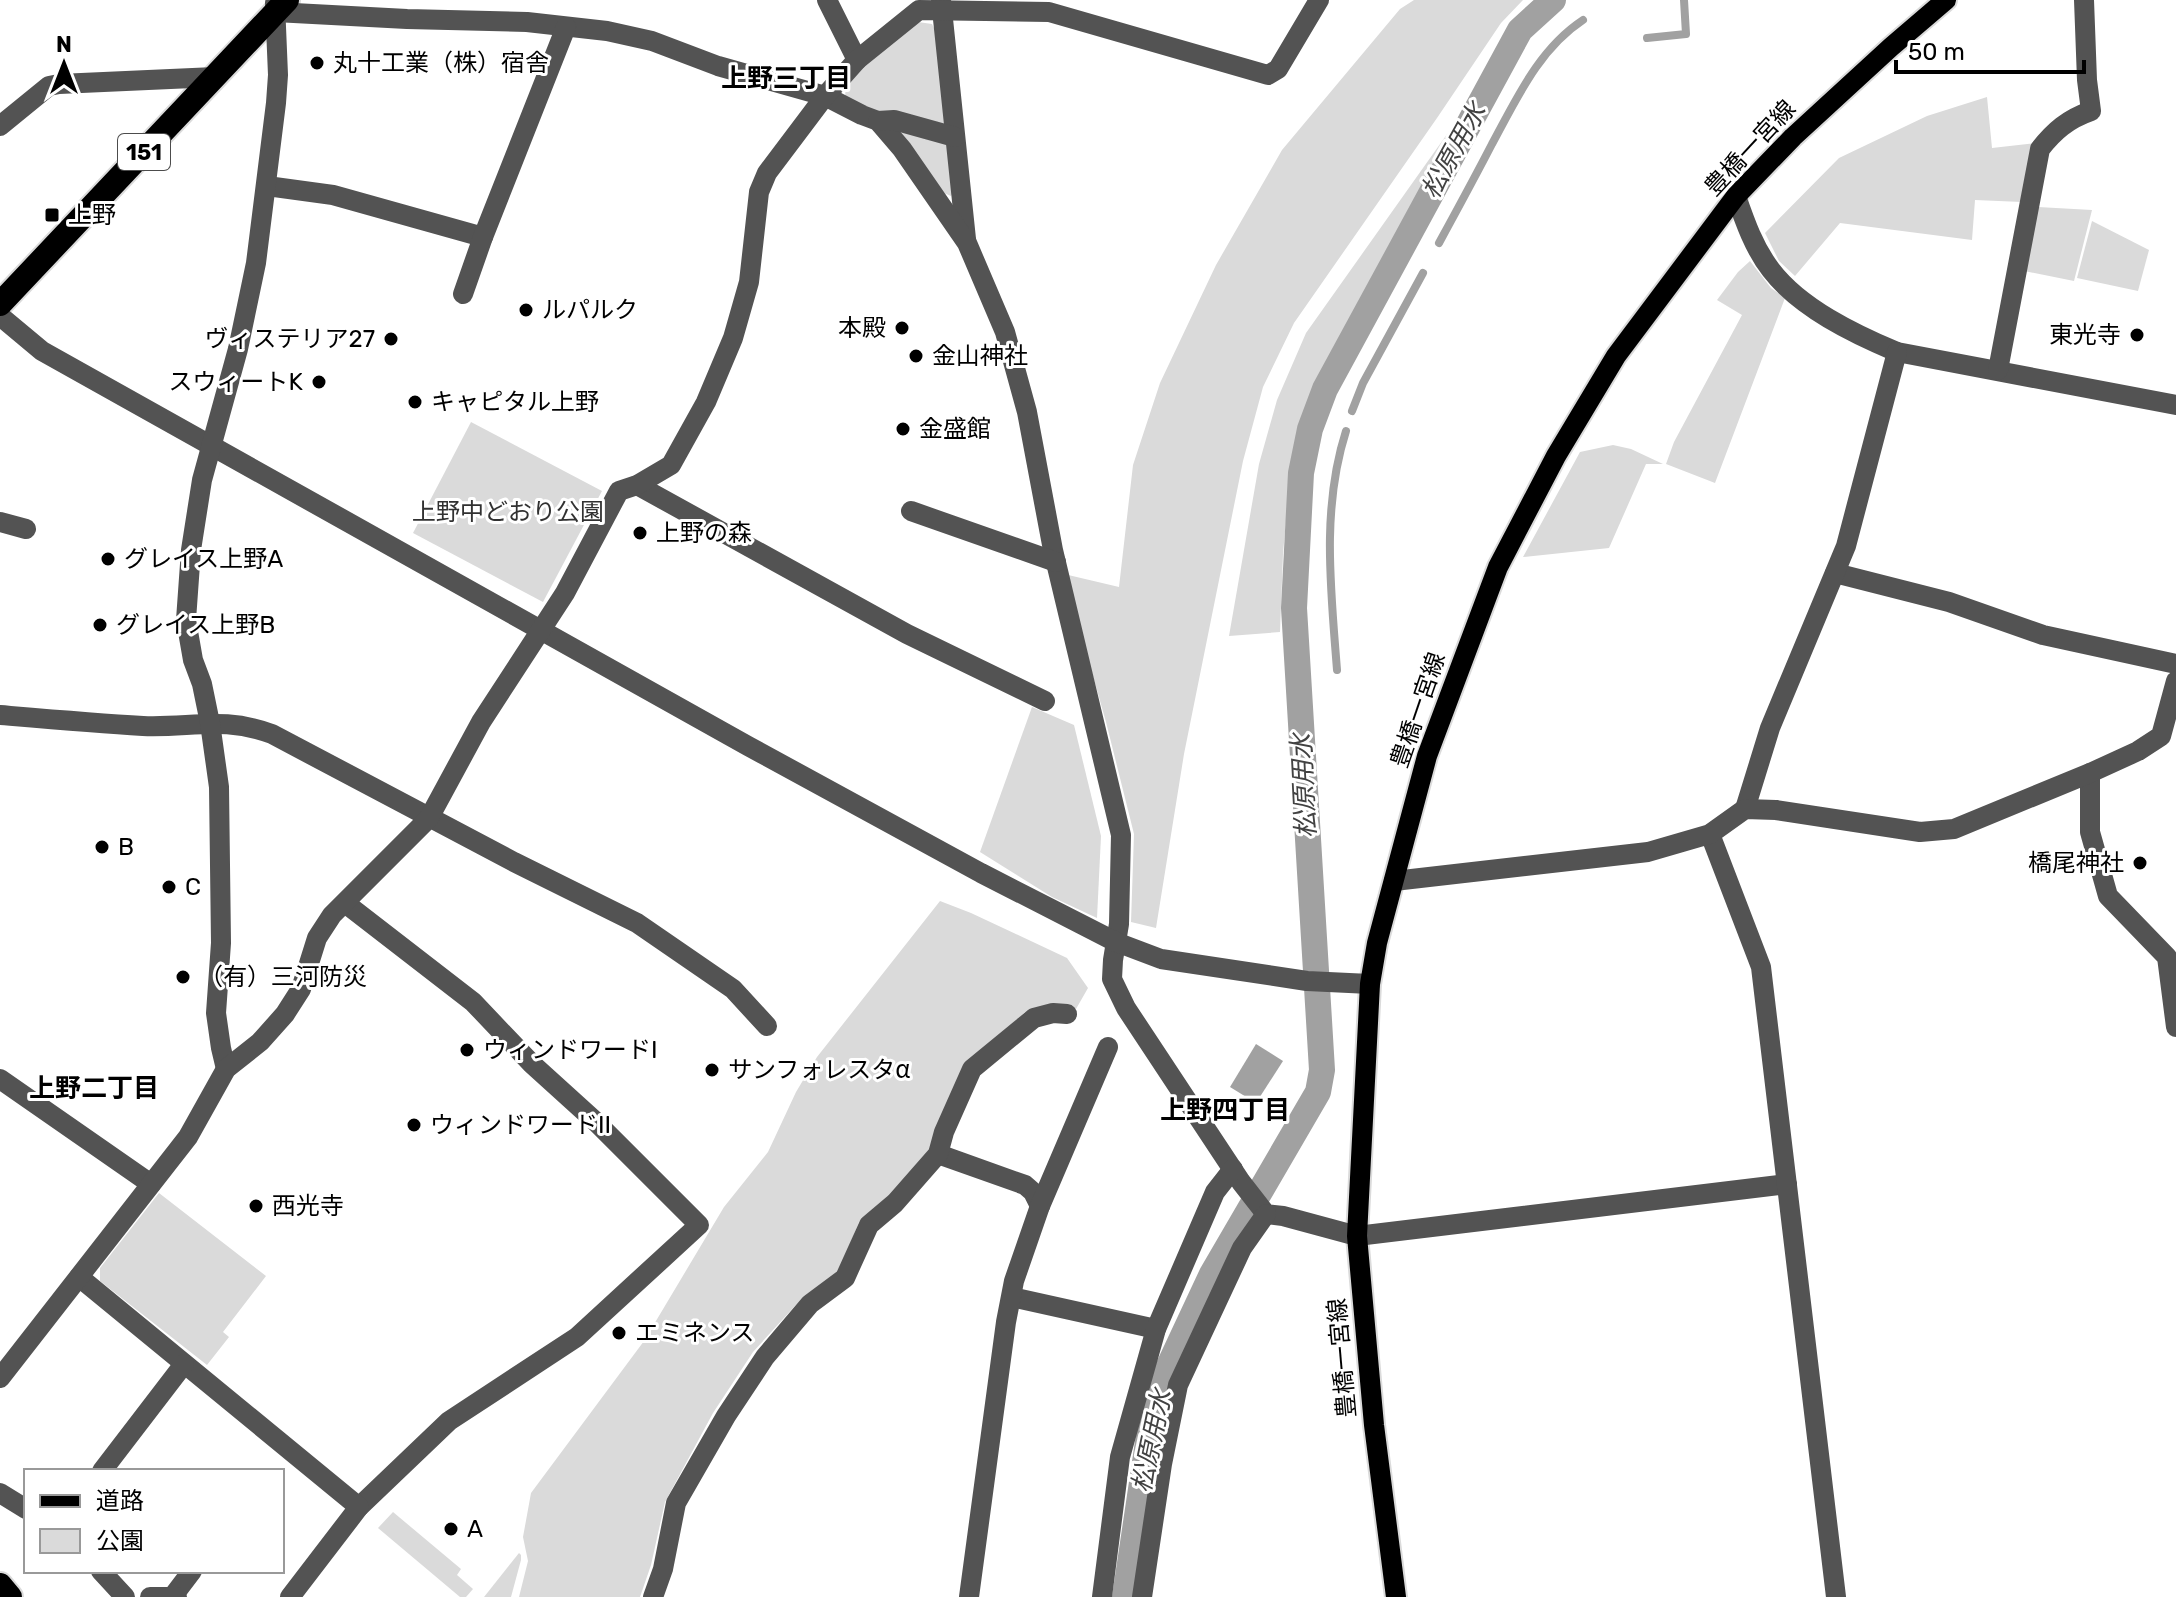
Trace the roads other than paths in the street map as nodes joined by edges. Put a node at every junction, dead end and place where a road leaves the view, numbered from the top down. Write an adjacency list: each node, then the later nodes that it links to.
1 (827, 0): 8 (street)
2 (1319, 0): 6 (street)
3 (1946, 0): 15 (main road, 豊橋一宮線)
4 (2084, 0): 22 (street)
5 (279, 4): 7 (street); 9 (highway, 151); 14 (street)
6 (941, 4): 8 (street); 13 (street)
7 (566, 27): 10 (street); 16 (street)
8 (857, 60): 10 (street)
9 (215, 77): 12 (street); 19 (highway, 151)
10 (825, 96): 11 (street); 25 (street)
11 (878, 121): 13 (street); 17 (street)
12 (0, 126)
13 (955, 137): 17 (street)
14 (267, 186): 16 (street); 24 (street)
15 (1736, 196): 21 (street); 42 (main road, 豊橋一宮線)
16 (483, 237): 18 (street)
17 (967, 243): 29 (street)
18 (463, 294)
19 (0, 304)
20 (0, 316): 24 (street)
21 (1897, 352): 22 (street); 30 (street)
22 (1998, 370): 23 (street)
23 (2176, 405)
24 (212, 446): 31 (street); 36 (street)
25 (637, 485): 31 (street); 34 (street)
26 (911, 511): 29 (street)
27 (0, 522): 28 (street)
28 (26, 529)
29 (1056, 562): 44 (street)
30 (1835, 573): 32 (street); 39 (street)
31 (541, 630): 40 (street); 44 (street)
32 (2176, 664)
33 (2176, 681): 37 (street)
34 (1045, 701)
35 (0, 715): 36 (street)
36 (210, 723): 40 (street); 50 (street)
37 (2168, 738): 38 (street)
38 (2090, 773): 39 (street); 48 (street)
39 (1745, 809): 41 (street)
40 (429, 818): 43 (street); 47 (street)
41 (1710, 834): 42 (street); 55 (street)
42 (1394, 881): 45 (main road, 豊橋一宮線)
43 (345, 903): 50 (street); 66 (street)
44 (1116, 942): 45 (street); 53 (street)
45 (1370, 984): 58 (main road, 豊橋一宮線)
46 (1067, 1014): 52 (street)
47 (767, 1026)
48 (2176, 1027)
49 (1108, 1047): 56 (street)
50 (226, 1069): 54 (street)
51 (0, 1079): 54 (street)
52 (938, 1154): 56 (street); 76 (street)
53 (1237, 1176): 57 (street); 61 (street)
54 (151, 1184): 59 (street)
55 (1787, 1184): 58 (street); 81 (street)
56 (1040, 1206): 60 (street)
57 (1261, 1208): 58 (street); 79 (street)
58 (1357, 1236): 80 (main road, 豊橋一宮線)
59 (79, 1277): 62 (street); 63 (street)
60 (1012, 1297): 61 (street); 77 (street)
61 (1156, 1329): 78 (street)
62 (184, 1364): 64 (street); 66 (street)
63 (0, 1378)
64 (104, 1469)
65 (0, 1493): 67 (street)
66 (359, 1507): 75 (street)
67 (24, 1508)
68 (103, 1573): 73 (street)
69 (191, 1573): 71 (street)
70 (0, 1585): 72 (highway)
71 (175, 1596): 74 (street)
72 (10, 1597)
73 (125, 1597)
74 (150, 1597)
75 (290, 1597)
76 (653, 1597)
77 (969, 1597)
78 (1102, 1597)
79 (1142, 1597)
80 (1396, 1597)
81 (1836, 1597)

